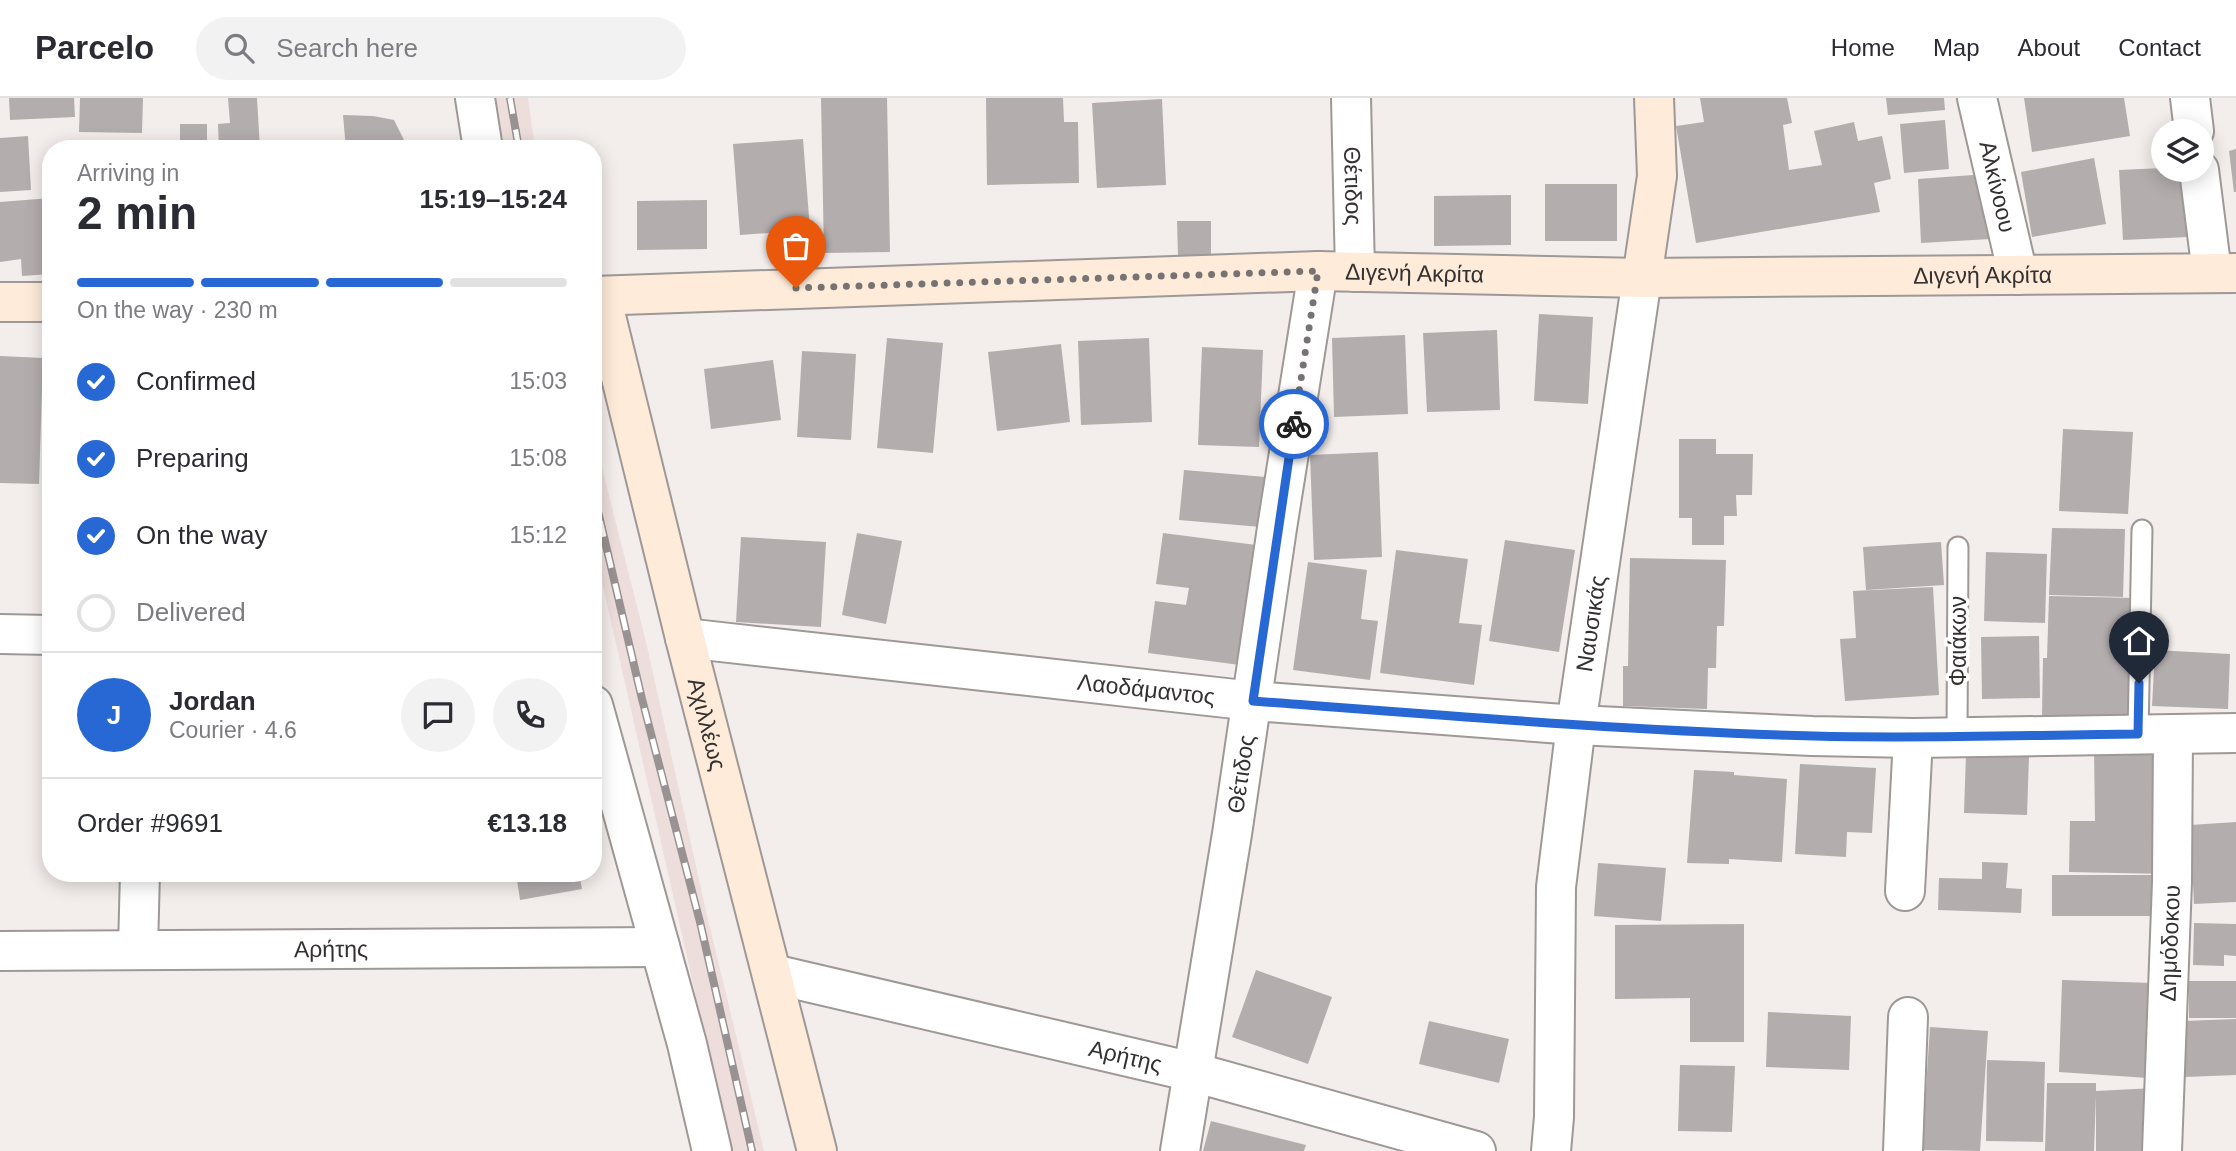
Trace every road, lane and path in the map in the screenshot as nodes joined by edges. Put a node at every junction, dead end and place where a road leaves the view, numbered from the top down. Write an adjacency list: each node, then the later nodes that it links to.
1 (475, 98): 7 (street)
2 (1351, 98): 9 (street, Θέτιδος)
3 (1654, 98): 12 (street, Ναυσικάς)
4 (1978, 98): 11 (street, Αλκίνοου)
5 (2190, 98): 6 (street)
6 (2193, 119)
7 (482, 140)
8 (2202, 182): 10 (street)
9 (1336, 272): 12 (street, Διγενή Ακρίτα); 13 (street, Διγενή Ακρίτα); 22 (street, Θέτιδος)
10 (2224, 273): 11 (street, Διγενή Ακρίτα)
11 (2018, 275): 12 (street, Διγενή Ακρίτα)
12 (1642, 278): 23 (street, Ναυσικάς)
13 (602, 296)
14 (0, 302): 15 (street)
15 (42, 302)
16 (602, 315): 21 (street, Αχιλλέως)
17 (2142, 530): 25 (lane)
18 (1958, 547): 26 (lane, Φαιάκων)
19 (0, 634): 20 (street)
20 (42, 635)
21 (685, 638): 22 (street, Λαοδάμαντος); 34 (street, Αχιλλέως)
22 (1253, 701): 23 (street, Λαοδάμαντος); 36 (street, Θέτιδος)
23 (1576, 725): 28 (street, Λαοδάμαντος); 41 (street, Ναυσικάς)
24 (2236, 733): 25 (street, Λαοδάμαντος)
25 (2156, 734): 26 (street, Λαοδάμαντος); 43 (street, Δημόδοκου)
26 (1957, 736): 28 (street, Λαοδάμαντος)
27 (602, 738): 31 (street)
28 (1913, 738): 30 (street)
29 (140, 882): 32 (street)
30 (1905, 891)
31 (660, 947): 32 (street, Αρήτης); 37 (street)
32 (138, 948): 33 (street, Αρήτης)
33 (0, 951)
34 (773, 974): 36 (street, Αρήτης); 38 (street, Αχιλλέως)
35 (1908, 1017): 42 (street)
36 (1193, 1072): 39 (street, Θέτιδος); 40 (street, Αρήτης)
37 (712, 1151)
38 (817, 1151)
39 (1180, 1151)
40 (1476, 1151)
41 (1550, 1151)
42 (1903, 1151)
43 (2162, 1151)

